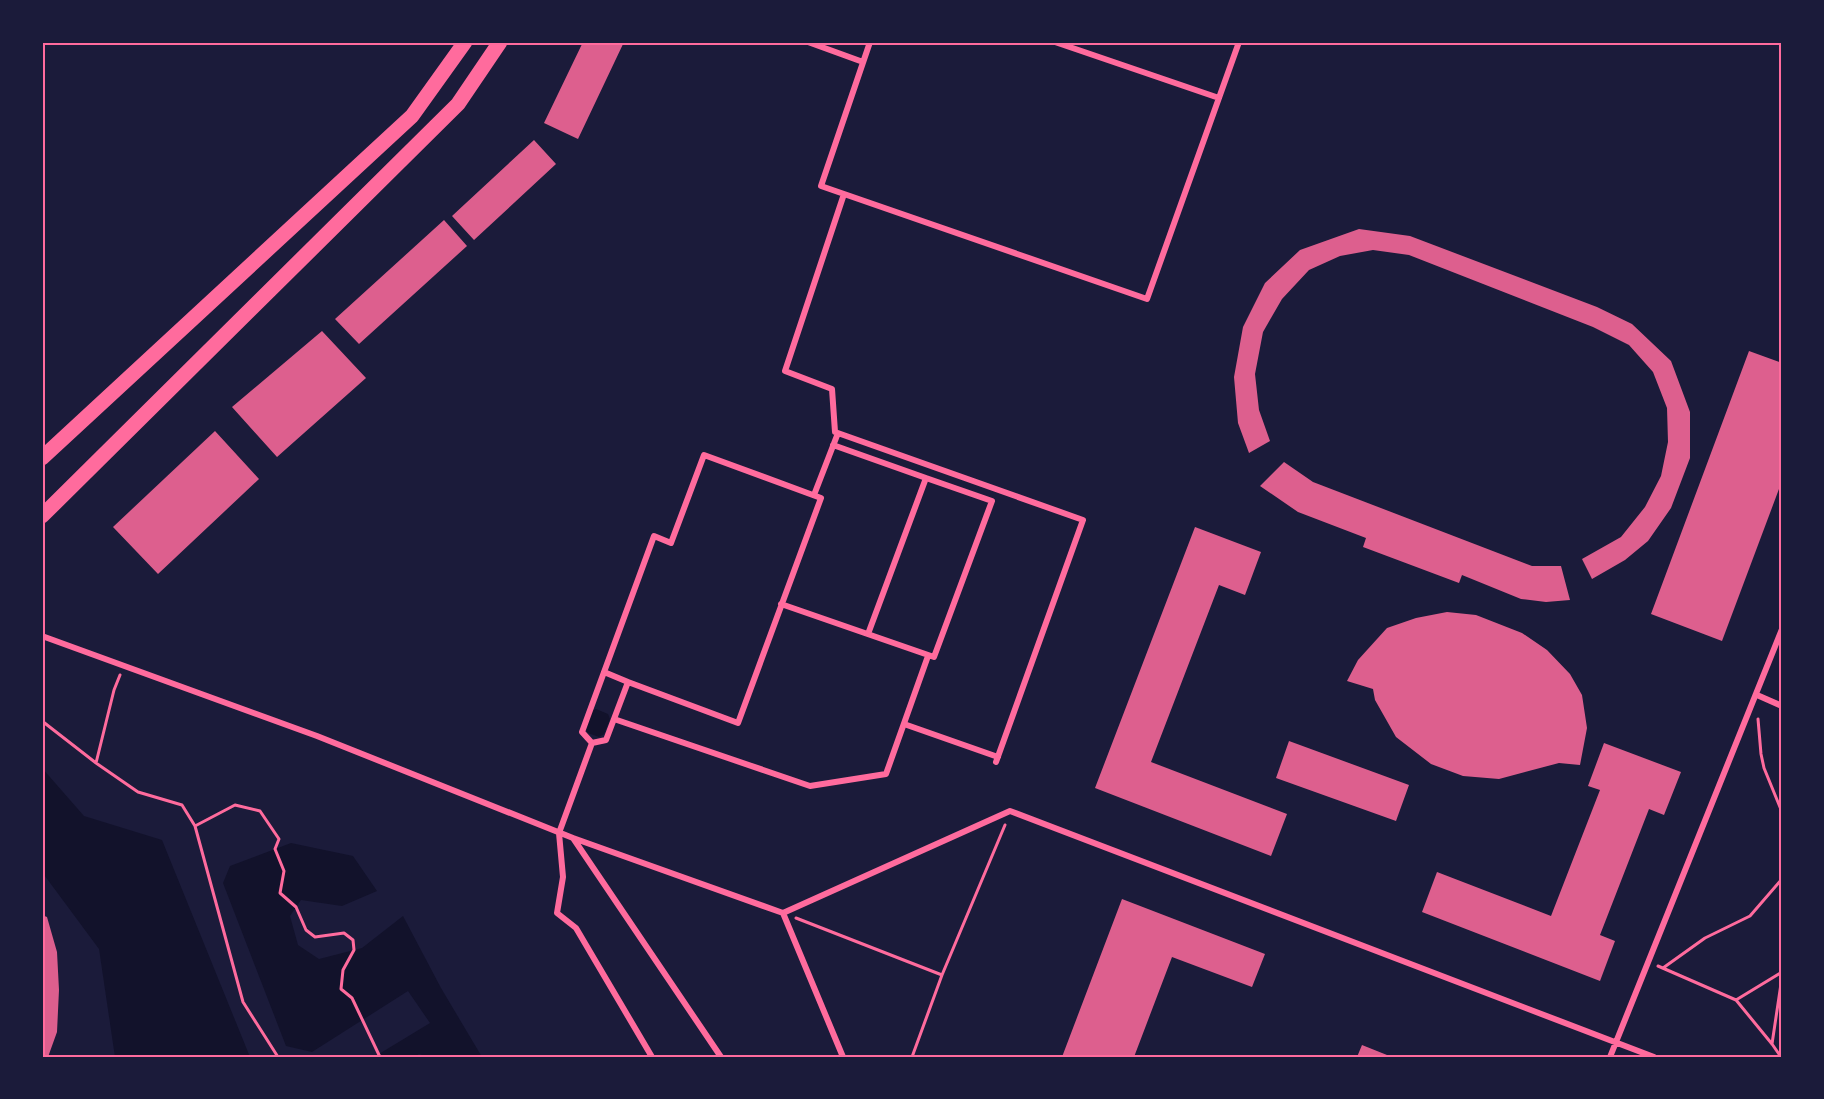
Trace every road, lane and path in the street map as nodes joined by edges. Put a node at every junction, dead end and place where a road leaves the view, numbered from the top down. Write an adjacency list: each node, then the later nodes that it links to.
1 (465, 42): 12 (main road)
2 (500, 42): 15 (main road)
3 (808, 42): 7 (street)
4 (870, 42): 7 (street)
5 (1055, 42): 8 (street)
6 (1239, 42): 8 (street)
7 (863, 62): 9 (street)
8 (1219, 98): 9 (street)
9 (844, 194): 10 (street)
10 (838, 433): 11 (street); 28 (street)
11 (834, 445): 13 (street); 14 (street)
12 (42, 458)
13 (926, 478): 18 (street); 20 (street)
14 (814, 495): 16 (street); 22 (street)
15 (42, 516)
16 (781, 604): 18 (street); 23 (street)
17 (1782, 629): 24 (street)
18 (868, 634): 20 (street)
19 (42, 636): 21 (street)
20 (928, 656): 28 (street)
21 (123, 666): 30 (path); 34 (street)
22 (604, 672): 23 (street); 29 (street)
23 (628, 682): 26 (street)
24 (1757, 695): 25 (street); 32 (path); 38 (street)
25 (1782, 705)
26 (614, 719): 28 (street); 29 (street)
27 (42, 721): 30 (path)
28 (904, 724)
29 (592, 743): 34 (street)
30 (96, 763): 33 (path)
31 (1011, 811): 37 (street); 41 (path); 43 (street)
32 (1782, 812)
33 (195, 826): 45 (path); 46 (path)
34 (560, 833): 35 (street); 47 (street)
35 (573, 838): 37 (street); 48 (street)
36 (1782, 879): 39 (path)
37 (783, 913): 41 (path); 49 (street)
38 (1648, 961): 39 (path); 43 (street)
39 (1663, 968): 42 (path)
40 (1782, 974): 42 (path); 44 (path)
41 (942, 975): 50 (path)
42 (1736, 1000): 44 (path)
43 (1616, 1042): 51 (street); 52 (street)
44 (1772, 1044): 53 (path)
45 (278, 1057)
46 (380, 1057)
47 (652, 1057)
48 (721, 1057)
49 (843, 1057)
50 (912, 1057)
51 (1610, 1057)
52 (1654, 1057)
53 (1781, 1057)

